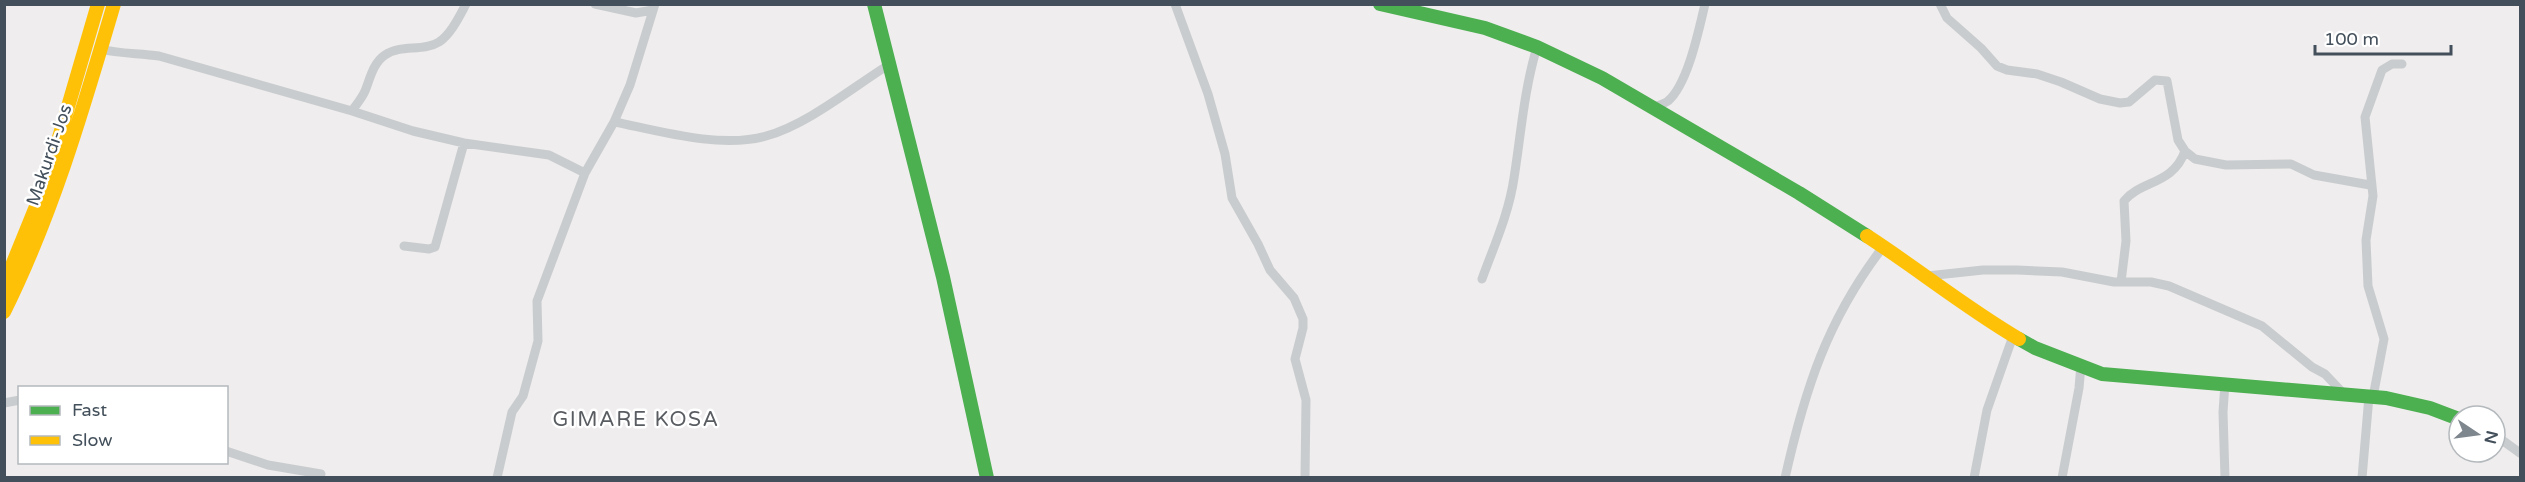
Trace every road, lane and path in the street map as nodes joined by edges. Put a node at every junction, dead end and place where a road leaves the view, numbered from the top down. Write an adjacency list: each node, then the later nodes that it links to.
1 (98, 4): 29 (main road, Makurdi-Jos)
2 (114, 4): 12 (main road, Makurdi-Jos)
3 (466, 4): 17 (street)
4 (595, 4): 10 (street)
5 (874, 4): 13 (main road)
6 (1175, 4): 43 (street)
7 (1380, 4): 11 (main road)
8 (1705, 4): 15 (street)
9 (1940, 4): 21 (street)
10 (654, 7): 19 (street)
11 (1537, 47): 16 (main road); 27 (street)
12 (100, 49): 17 (street); 30 (main road, Makurdi-Jos)
13 (890, 64): 19 (street); 42 (main road)
14 (2402, 64): 23 (street)
15 (1668, 101): 16 (street); 18 (street)
16 (1651, 108): 18 (main road)
17 (352, 111): 20 (street)
18 (1669, 118): 25 (main road)
19 (615, 122): 22 (street)
20 (464, 142): 22 (street); 24 (street)
21 (2187, 156): 23 (street); 28 (street)
22 (585, 173): 41 (street)
23 (2370, 185): 35 (street)
24 (404, 246)
25 (1883, 247): 26 (main road); 44 (street)
26 (1927, 276): 28 (street); 31 (main road)
27 (1482, 279)
28 (2121, 282): 34 (street)
29 (4, 285)
30 (4, 312)
31 (2013, 336): 32 (main road); 45 (street)
32 (2081, 366): 33 (main road); 46 (street)
33 (2225, 383): 34 (main road); 47 (street)
34 (2343, 393): 35 (main road)
35 (2371, 396): 36 (main road); 48 (street)
36 (2447, 414)
37 (2507, 444): 39 (street)
38 (228, 452): 40 (street)
39 (2520, 453)
40 (321, 474)
41 (497, 477)
42 (987, 477)
43 (1305, 477)
44 (1785, 477)
45 (1974, 477)
46 (2062, 477)
47 (2225, 477)
48 (2362, 477)

